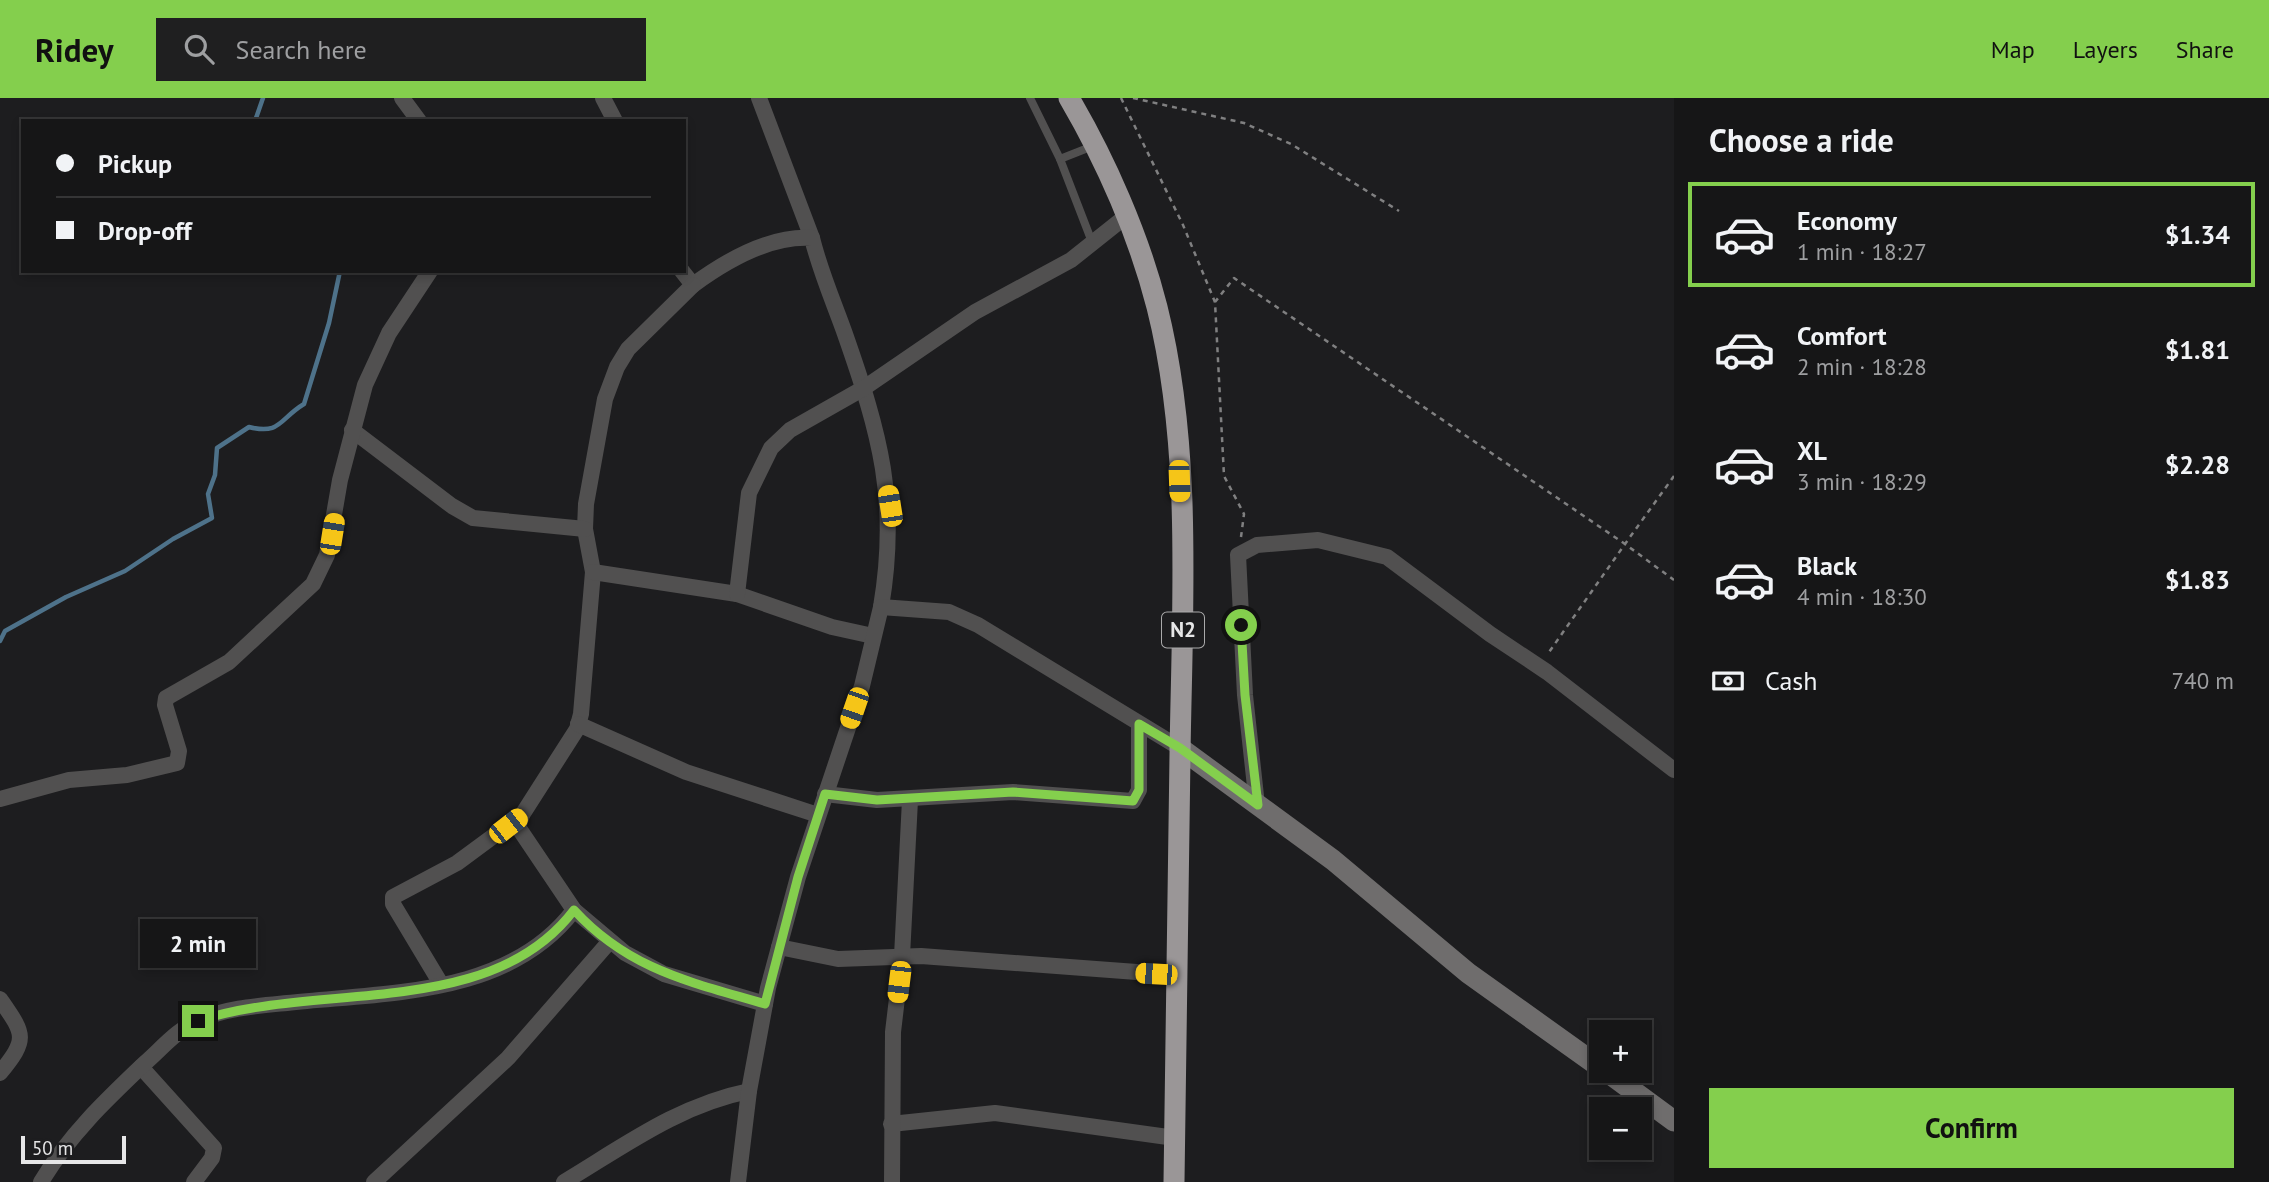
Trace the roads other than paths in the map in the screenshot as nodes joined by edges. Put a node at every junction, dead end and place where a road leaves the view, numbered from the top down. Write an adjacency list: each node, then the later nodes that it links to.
1 (402, 98): 6 (street)
2 (603, 98): 7 (street)
3 (759, 98): 11 (street)
4 (1030, 98): 9 (lane)
5 (1069, 98): 8 (highway, N2)
6 (418, 119)
7 (614, 119)
8 (1093, 146): 9 (lane); 10 (highway, N2)
9 (1060, 159): 12 (lane)
10 (1125, 216): 12 (street); 25 (highway, N2)
11 (812, 238): 15 (street); 16 (street)
12 (1092, 242): 16 (street)
13 (429, 273): 17 (street)
14 (684, 273): 15 (street)
15 (694, 285): 18 (street)
16 (864, 388): 20 (street); 21 (street)
17 (352, 430): 18 (street); 28 (street)
18 (585, 529): 19 (street)
19 (593, 572): 20 (street); 23 (street)
20 (737, 594): 22 (street)
21 (881, 607): 22 (street); 24 (street)
22 (873, 636): 27 (street)
23 (578, 724): 31 (street); 32 (street)
24 (1139, 724): 25 (street); 29 (street)
25 (1180, 748): 30 (street); 37 (highway, N2)
26 (1674, 770): 30 (street)
27 (825, 794): 29 (street); 32 (street)
28 (0, 799)
29 (910, 800): 36 (street)
30 (1258, 805): 41 (street)
31 (522, 815): 33 (street); 38 (street)
32 (818, 816): 35 (street)
33 (574, 910): 34 (street); 38 (street)
34 (610, 941): 40 (street); 51 (street)
35 (779, 947): 36 (street); 40 (street)
36 (902, 956): 37 (street); 47 (street)
37 (1177, 975): 48 (highway, N2)
38 (442, 984): 42 (street)
39 (0, 999): 43 (street)
40 (765, 1004): 45 (street)
41 (1589, 1059)
42 (141, 1067): 49 (street); 50 (street)
43 (0, 1073)
44 (1622, 1083): 46 (street)
45 (749, 1091): 52 (street); 53 (street)
46 (1674, 1121)
47 (891, 1124): 48 (street); 54 (street)
48 (1175, 1138): 55 (highway, N2)
49 (41, 1182)
50 (194, 1182)
51 (374, 1182)
52 (564, 1182)
53 (738, 1182)
54 (891, 1182)
55 (1174, 1182)

